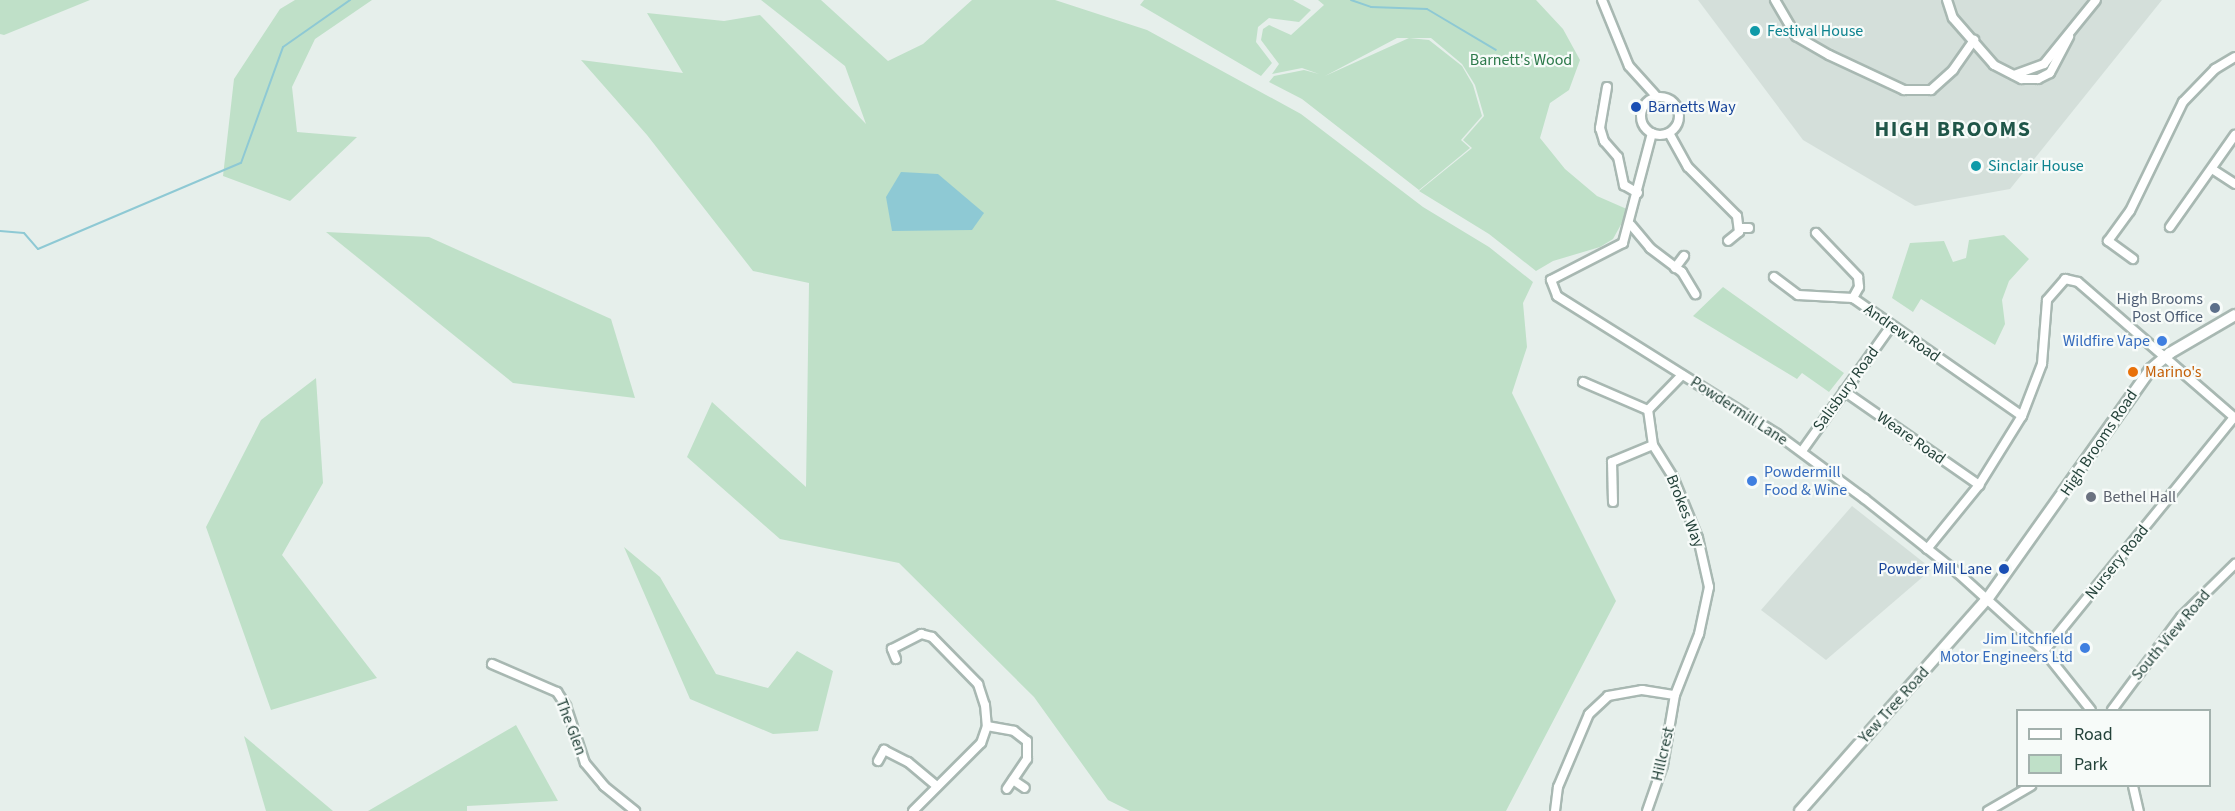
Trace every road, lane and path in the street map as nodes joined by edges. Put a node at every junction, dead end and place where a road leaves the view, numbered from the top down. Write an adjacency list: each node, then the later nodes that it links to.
1 (1602, 0): 8 (street)
2 (1775, 0): 5 (street)
3 (1947, 0): 5 (street)
4 (2096, 0): 5 (street)
5 (1974, 40)
6 (2235, 57): 22 (street)
7 (1607, 87): 14 (street)
8 (1657, 97): 9 (street, Powdermill Lane); 10 (street)
9 (1652, 133): 10 (street); 14 (street, Powdermill Lane)
10 (1669, 133): 17 (street)
11 (2235, 135): 12 (street)
12 (2212, 169): 13 (street); 16 (street)
13 (2235, 184)
14 (1638, 193): 15 (street, Powdermill Lane)
15 (1631, 225): 23 (street); 30 (street, Powdermill Lane)
16 (2169, 227)
17 (1739, 228): 18 (street); 20 (street)
18 (1749, 228)
19 (1816, 234): 26 (street)
20 (1728, 241)
21 (1684, 256): 23 (street)
22 (2133, 259)
23 (1675, 268): 25 (street)
24 (1773, 277): 26 (street, Andrew Road)
25 (1695, 294)
26 (1852, 298): 28 (street, Andrew Road)
27 (2235, 315): 29 (street, High Brooms Road)
28 (1891, 326): 32 (street, Salisbury Road); 34 (street, Andrew Road)
29 (2163, 358): 34 (street); 35 (street); 42 (street, High Brooms Road)
30 (1682, 375): 33 (street); 37 (street, Powdermill Lane)
31 (1583, 382): 33 (street)
32 (1844, 391): 37 (street, Salisbury Road); 38 (street, Weare Road)
33 (1648, 410): 36 (street, Brokes Way)
34 (2022, 416): 38 (street)
35 (2234, 417): 43 (street, Nursery Road)
36 (1653, 445): 39 (street); 46 (street, Brokes Way)
37 (1802, 452): 40 (street, Powdermill Lane)
38 (1979, 485): 40 (street)
39 (1613, 502)
40 (1927, 549): 42 (street, Powdermill Lane)
41 (2235, 564): 48 (street, South View Road)
42 (1988, 598): 43 (street, Powdermill Lane); 61 (street, Yew Tree Road)
43 (2044, 651): 47 (street, Powdermill Lane)
44 (896, 659): 49 (street)
45 (492, 664): 57 (street, The Glen)
46 (1675, 695): 59 (street); 60 (street, Hillcrest)
47 (2089, 709)
48 (2113, 709)
49 (987, 726): 51 (street); 52 (street)
50 (879, 761): 52 (street)
51 (1013, 780): 55 (street); 56 (street)
52 (937, 786): 58 (street)
53 (2029, 787): 62 (street)
54 (2133, 787): 63 (street)
55 (1024, 788)
56 (1007, 789)
57 (635, 811)
58 (913, 811)
59 (1555, 811)
60 (1647, 811)
61 (1800, 811)
62 (1988, 811)
63 (2139, 811)

